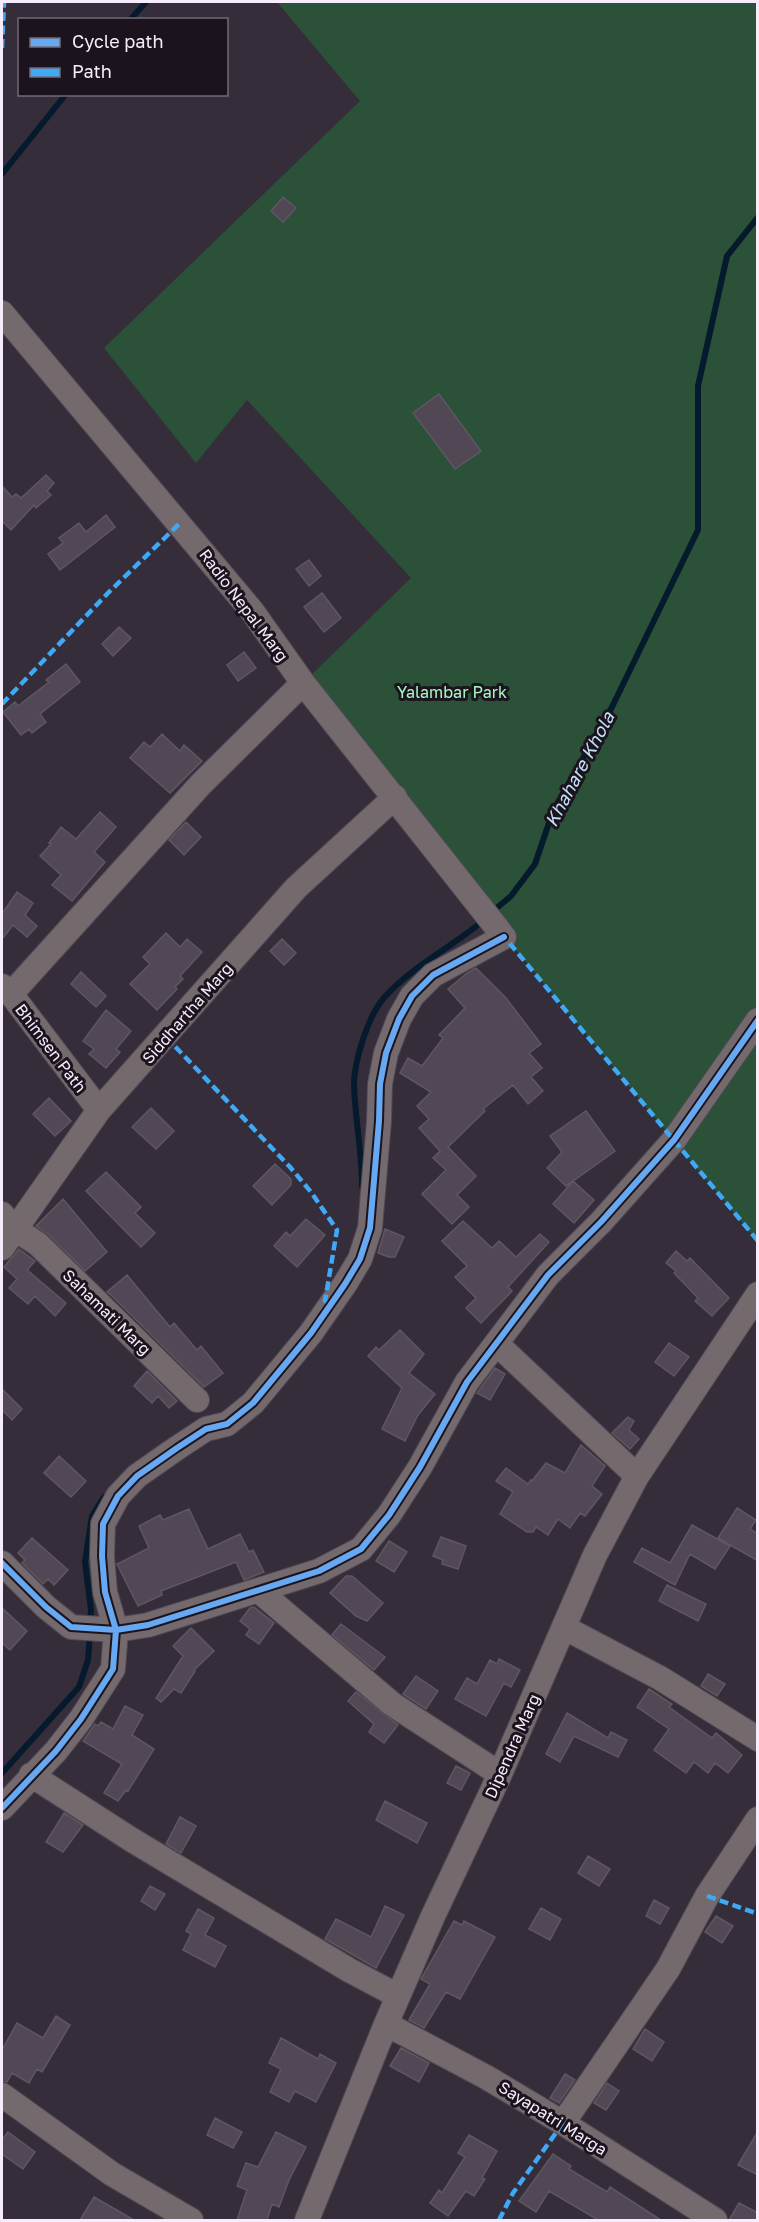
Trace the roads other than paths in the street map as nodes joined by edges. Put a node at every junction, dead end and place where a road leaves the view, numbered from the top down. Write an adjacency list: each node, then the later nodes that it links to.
1 (2, 313): 2 (street, Radio Nepal Marg)
2 (303, 684): 3 (street, Radio Nepal Marg); 4 (street)
3 (395, 797): 6 (street, Siddhartha Marg); 15 (street, Radio Nepal Marg)
4 (6, 990): 6 (street, Bhimsen Path)
5 (758, 1020): 9 (street)
6 (99, 1110): 7 (street, Siddhartha Marg)
7 (6, 1230): 10 (street, Sahamati Marg)
8 (758, 1294): 11 (street, Dipendra Marg)
9 (497, 1344): 11 (street); 13 (street)
10 (196, 1400)
11 (637, 1476): 14 (street, Dipendra Marg)
12 (2, 1563): 15 (street)
13 (259, 1591): 15 (street); 17 (street)
14 (565, 1628): 16 (street); 17 (street, Dipendra Marg)
15 (110, 1631): 18 (street)
16 (758, 1739)
17 (500, 1774): 21 (street, Dipendra Marg)
18 (31, 1775): 19 (street); 21 (street)
19 (2, 1808)
20 (758, 1819): 24 (street)
21 (399, 1996): 22 (street, Dipendra Marg)
22 (386, 2024): 24 (street, Sayapatri Marga); 26 (street, Dipendra Marg)
23 (2, 2095): 25 (street)
24 (563, 2123): 27 (street, Sayapatri Marga)
25 (191, 2220)
26 (307, 2220)
27 (715, 2220)

